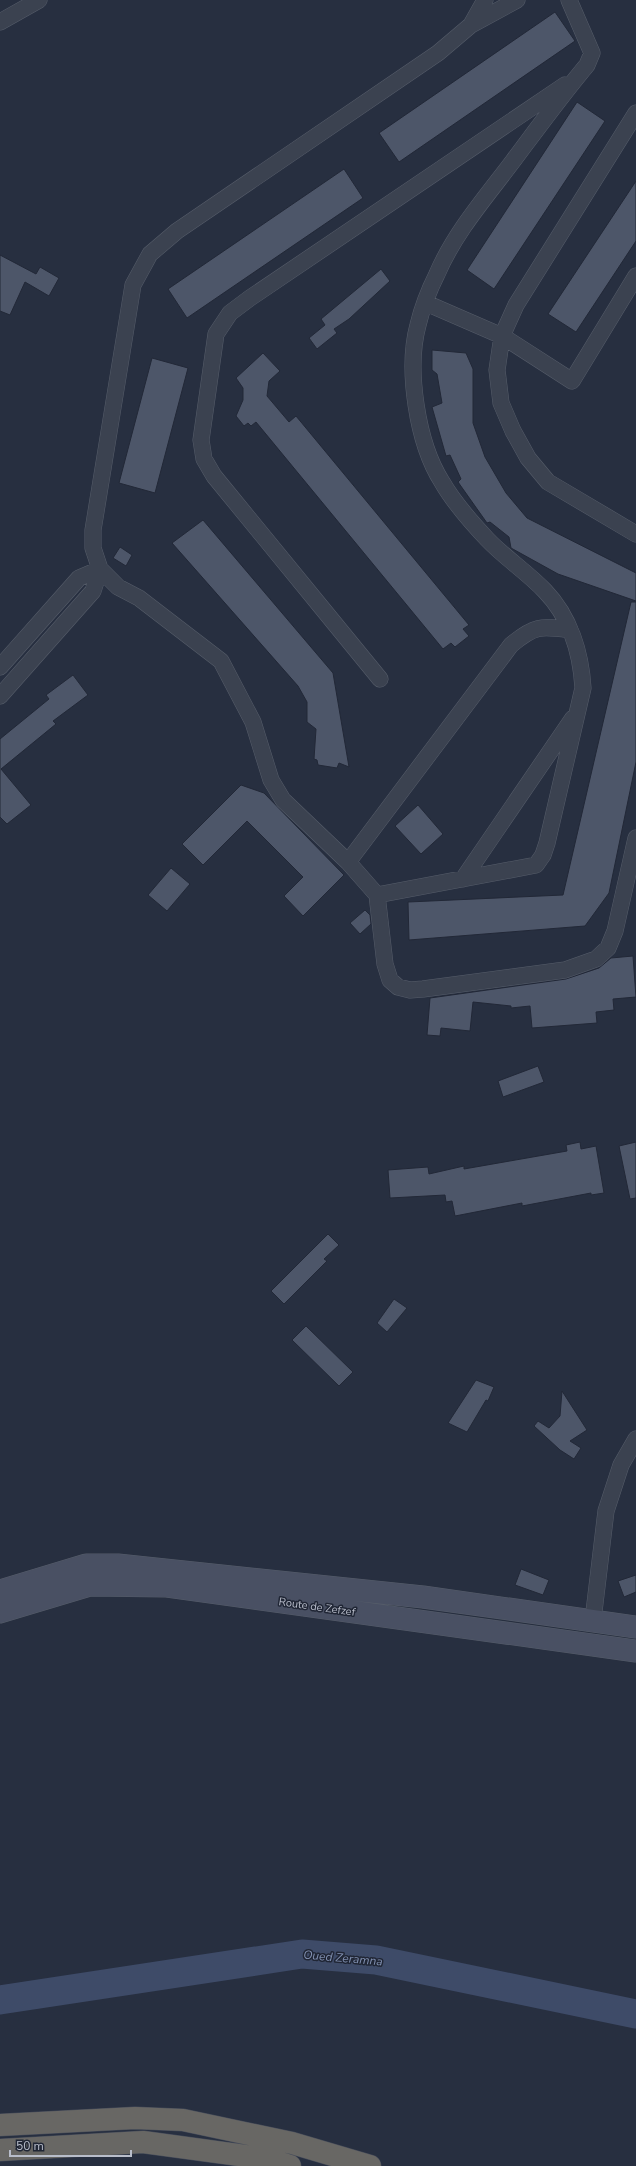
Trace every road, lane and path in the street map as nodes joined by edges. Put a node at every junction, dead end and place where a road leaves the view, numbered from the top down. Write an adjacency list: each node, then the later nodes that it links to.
1 (39, 0): 5 (street)
2 (485, 0): 6 (street)
3 (517, 0): 6 (street)
4 (569, 0): 7 (street)
5 (0, 22)
6 (471, 25): 13 (street)
7 (577, 76): 10 (street); 16 (street)
8 (636, 113): 11 (street)
9 (636, 276): 11 (street)
10 (426, 303): 11 (street); 14 (street)
11 (502, 336): 12 (street)
12 (636, 534)
13 (100, 569): 15 (street); 17 (street); 20 (street)
14 (570, 630): 18 (street); 20 (street)
15 (0, 667)
16 (380, 679)
17 (0, 696)
18 (578, 711): 21 (street); 21 (street)
19 (636, 838): 22 (street)
20 (348, 862): 22 (street)
21 (463, 879): 22 (street)
22 (377, 895)
23 (636, 1439): 26 (street)
24 (0, 1591): 26 (main road, Route de Zefzef)
25 (0, 1612): 28 (main road, Route de Zefzef)
26 (593, 1620): 27 (main road, Route de Zefzef)
27 (636, 1627)
28 (636, 1651)
29 (0, 2126): 32 (highway)
30 (0, 2150): 31 (highway)
31 (290, 2166)
32 (370, 2166)

